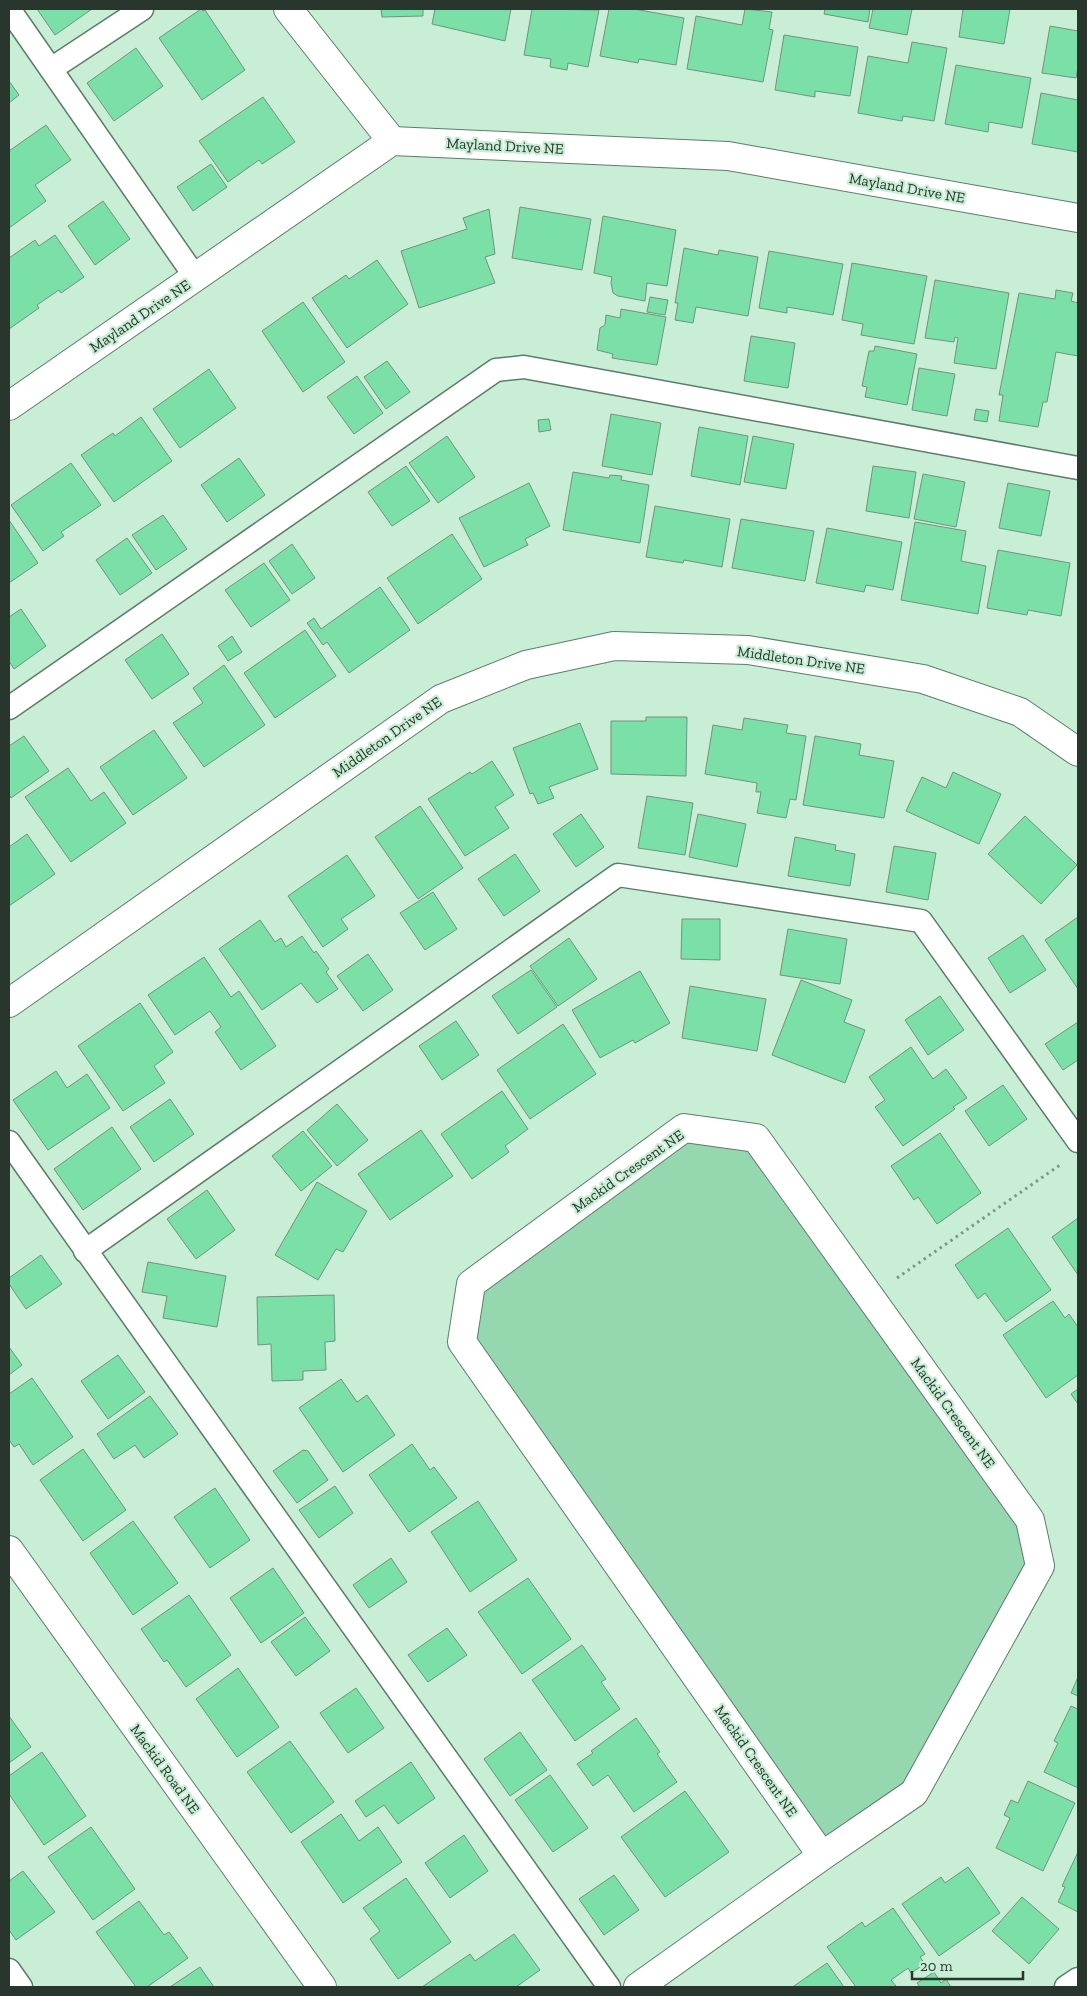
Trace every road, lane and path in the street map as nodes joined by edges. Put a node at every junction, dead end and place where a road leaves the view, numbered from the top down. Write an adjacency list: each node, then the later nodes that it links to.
1 (9, 9): 4 (lane)
2 (142, 9): 4 (lane)
3 (288, 9): 5 (street)
4 (51, 69): 7 (lane)
5 (392, 141): 6 (street, Mayland Drive NE); 7 (street, Mayland Drive NE)
6 (1078, 218)
7 (196, 278): 8 (street, Mayland Drive NE)
8 (9, 406)
9 (1078, 468): 10 (lane)
10 (9, 708)
11 (1078, 752): 12 (street, Middleton Drive NE)
12 (9, 1003)
13 (1078, 1141): 16 (lane)
14 (9, 1142): 16 (lane)
15 (1062, 1163): 17 (path)
16 (85, 1250): 24 (lane)
17 (870, 1297): 19 (street, Mackid Crescent NE); 19 (street, Mackid Crescent NE)
18 (9, 1550): 23 (street, Mackid Road NE)
19 (822, 1856): 25 (street, Mackid Crescent NE)
20 (9, 1970): 22 (lane)
21 (1078, 1979): 26 (lane)
22 (21, 1987)
23 (322, 1987)
24 (610, 1987)
25 (638, 1987)
26 (1066, 1987)

